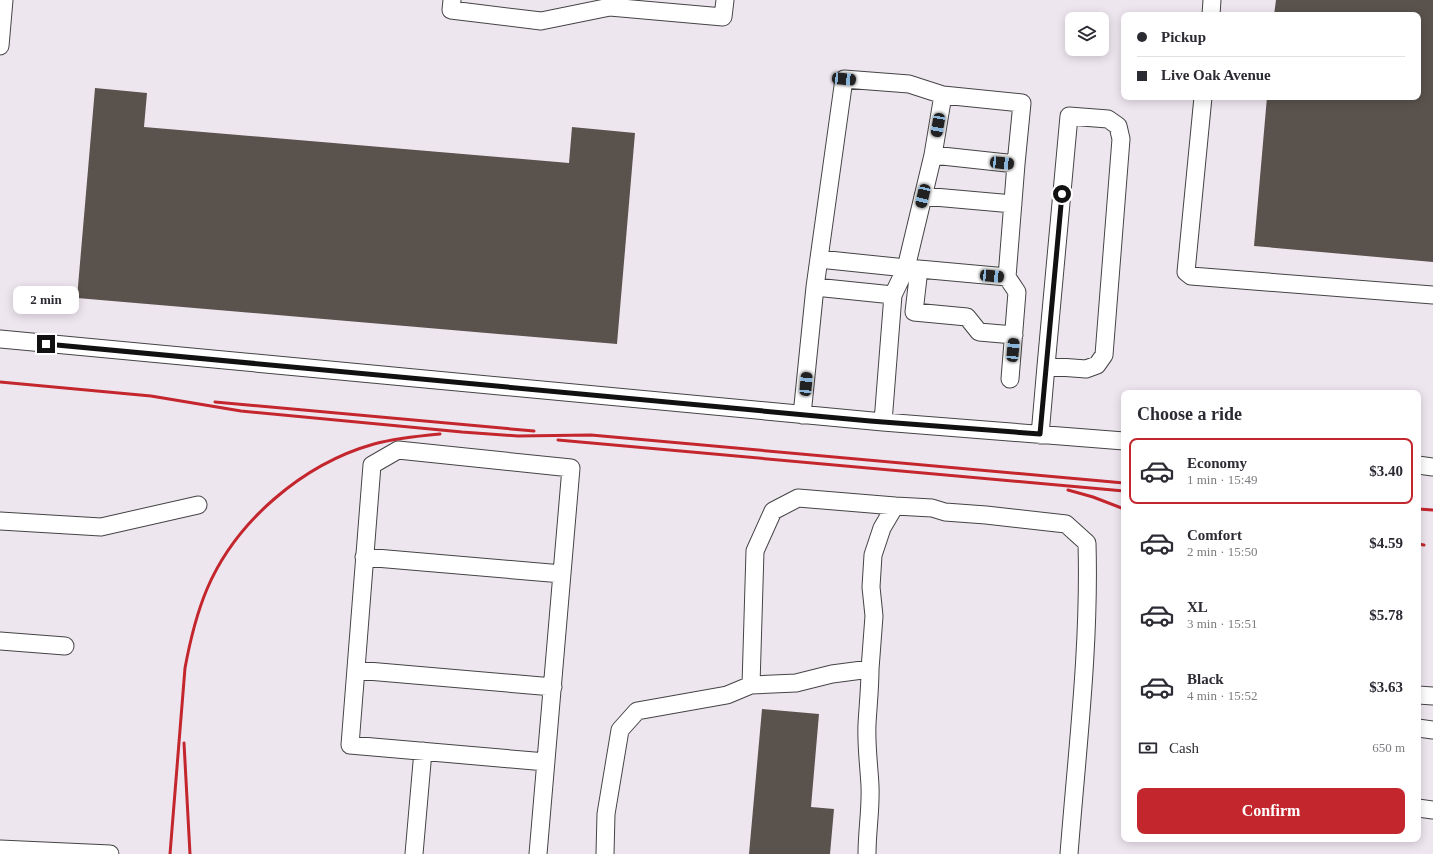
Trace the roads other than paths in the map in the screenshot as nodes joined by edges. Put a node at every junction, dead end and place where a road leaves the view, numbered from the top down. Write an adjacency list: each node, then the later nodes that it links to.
1 (4, 0): 7 (street)
2 (452, 0): 5 (street)
3 (725, 0): 5 (street)
4 (1212, 0): 6 (street)
5 (611, 4)
6 (1211, 12)
7 (0, 46)
8 (943, 95): 10 (street); 11 (street); 14 (street)
9 (1203, 100): 19 (street)
10 (933, 155): 11 (street); 12 (street)
11 (1016, 164): 13 (street)
12 (923, 196): 13 (street); 15 (street)
13 (1013, 204): 16 (street)
14 (819, 259): 15 (street); 17 (street)
15 (912, 268): 16 (street); 18 (street); 20 (street)
16 (1007, 277): 20 (street)
17 (815, 288): 18 (street); 24 (street)
18 (893, 295): 25 (street)
19 (1433, 295)
20 (1014, 335): 23 (street)
21 (0, 339): 24 (street)
22 (1046, 366): 22 (street); 26 (street)
23 (1010, 379)
24 (802, 415): 25 (street)
25 (883, 422): 26 (street)
26 (1040, 434): 27 (street)
27 (1121, 441)
28 (1421, 465): 29 (street)
29 (1433, 467)
30 (198, 505): 32 (street)
31 (895, 506): 37 (street); 39 (street); 55 (street)
32 (0, 521)
33 (364, 558): 34 (street); 34 (street); 38 (street)
34 (562, 574): 40 (street)
35 (0, 641): 36 (street)
36 (65, 646)
37 (870, 669): 39 (street); 54 (street)
38 (356, 670): 40 (street); 45 (street)
39 (750, 685): 53 (street)
40 (553, 687): 46 (street)
41 (1421, 695): 42 (street)
42 (1433, 696)
43 (1421, 728): 44 (street)
44 (1433, 730)
45 (424, 751): 46 (street); 51 (street)
46 (546, 762): 52 (street)
47 (1421, 808): 48 (street)
48 (1433, 810)
49 (0, 848): 50 (street)
50 (110, 854)
51 (414, 854)
52 (538, 854)
53 (605, 854)
54 (867, 854)
55 (1069, 854)

